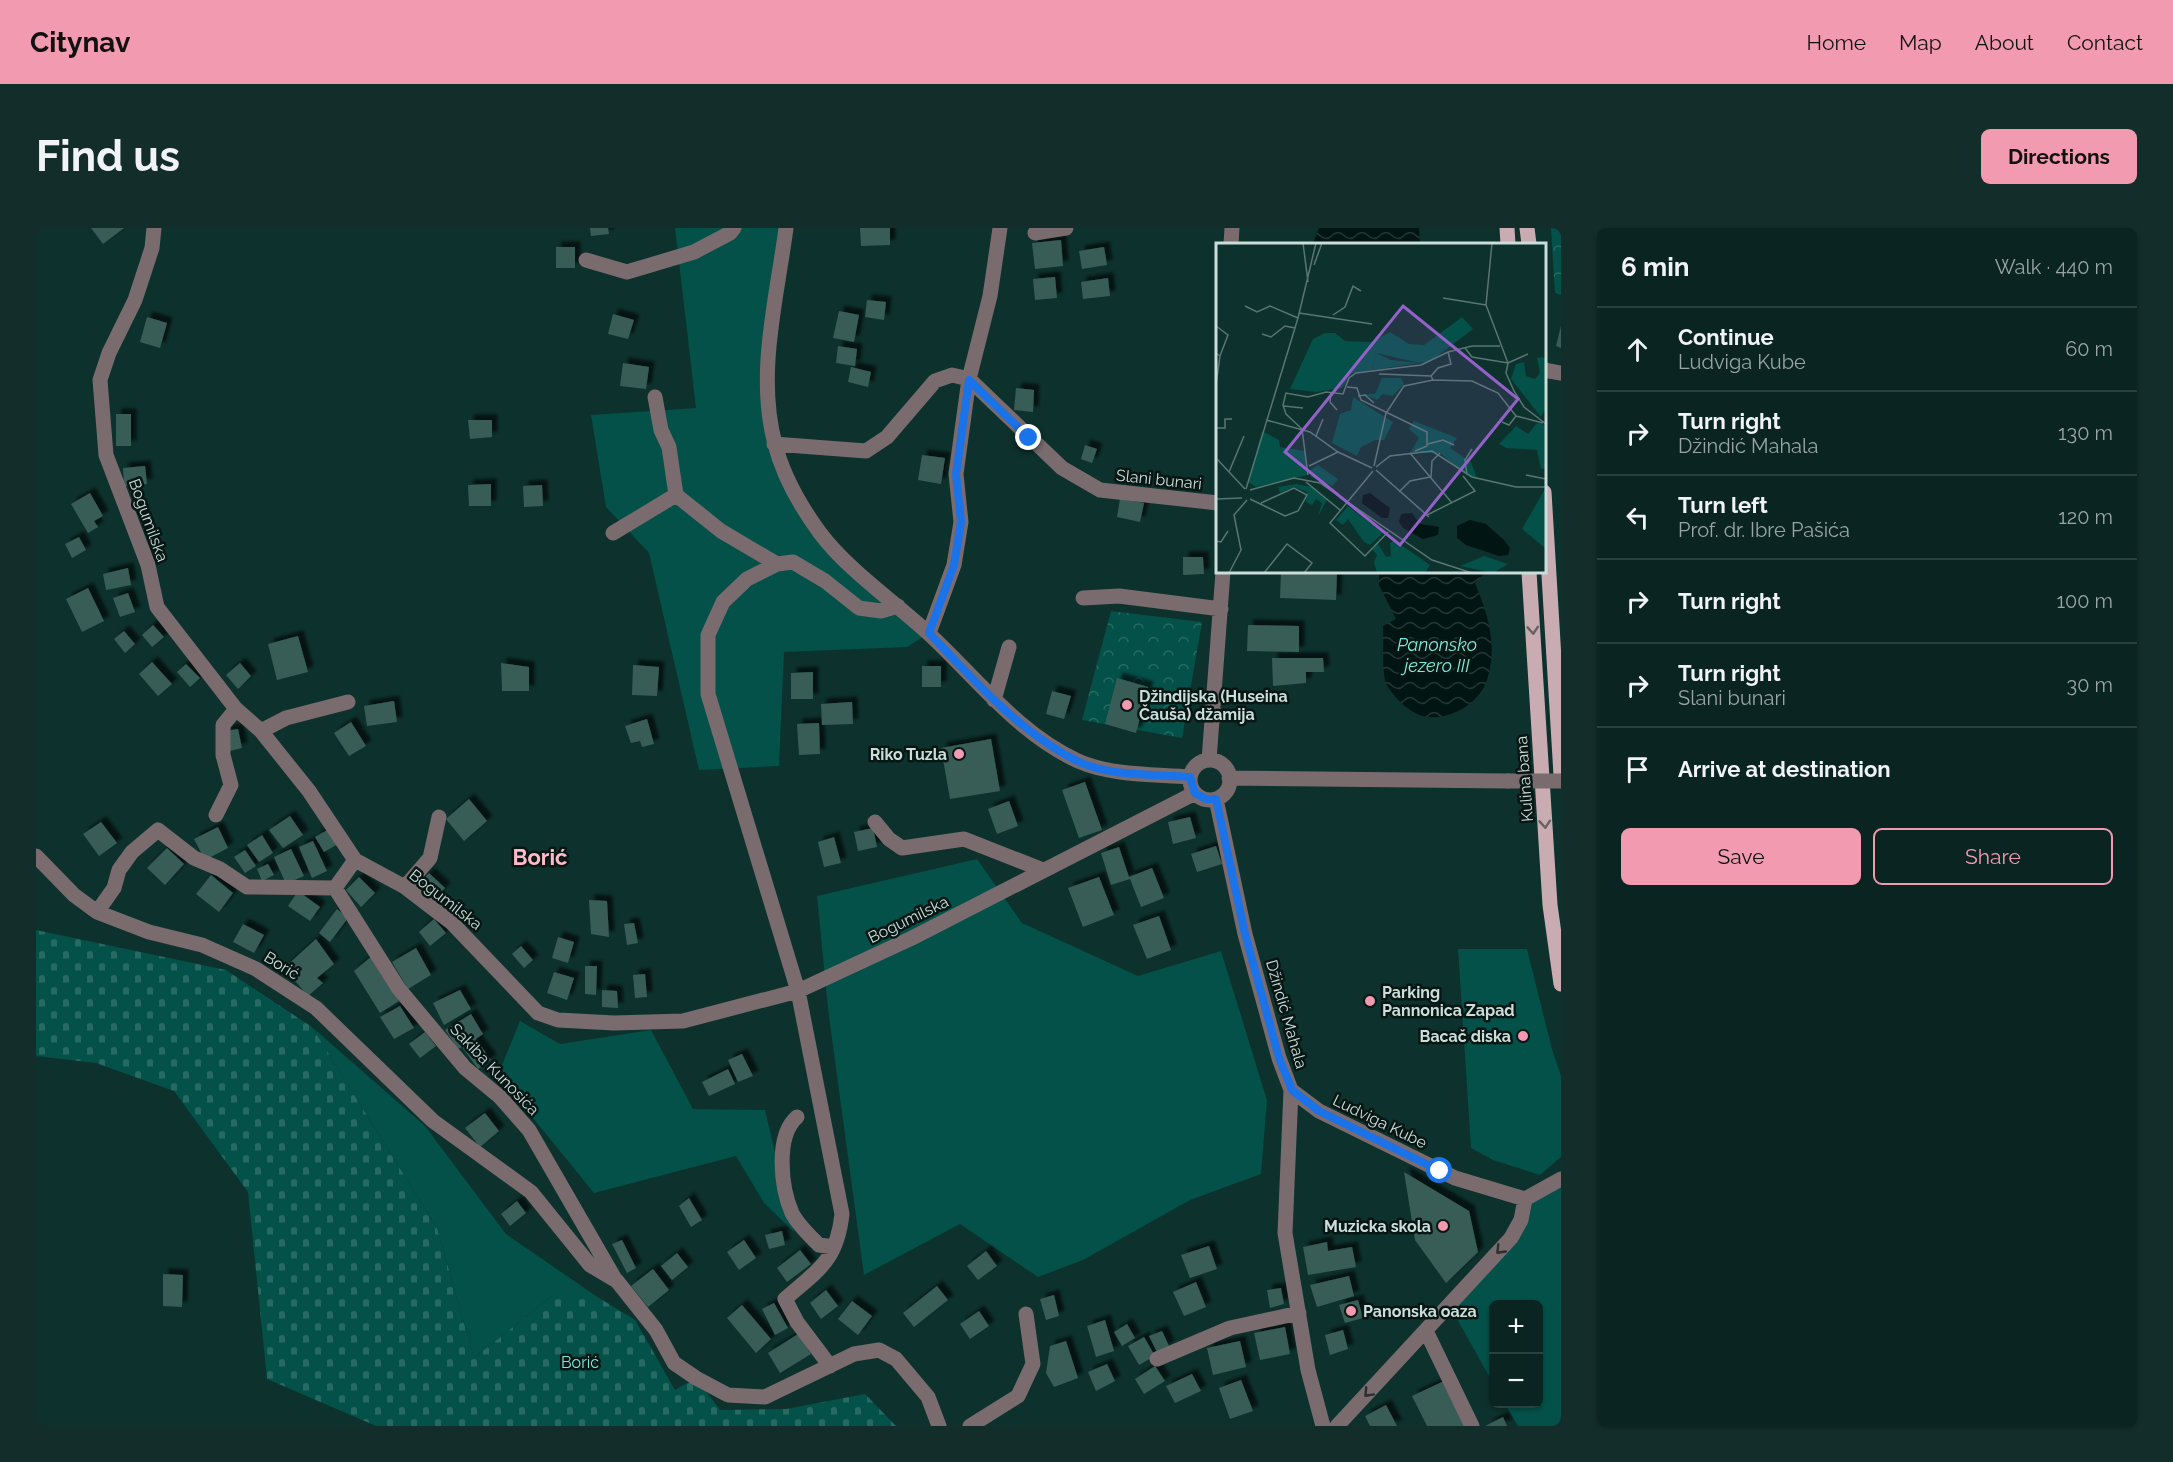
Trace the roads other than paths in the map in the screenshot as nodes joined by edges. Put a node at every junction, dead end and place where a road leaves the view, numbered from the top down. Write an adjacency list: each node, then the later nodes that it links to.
1 (154, 228): 33 (street, Bogumilska)
2 (734, 228): 13 (street)
3 (786, 228): 18 (street)
4 (1000, 228): 16 (street)
5 (1066, 228): 9 (street)
6 (1232, 228): 10 (street)
7 (1507, 228): 11 (main road)
8 (1527, 228): 12 (main road)
9 (1035, 233)
10 (1231, 243)
11 (1508, 243)
12 (1529, 243)
13 (586, 260)
14 (1546, 370): 15 (street)
15 (1561, 373)
16 (969, 380): 18 (street); 20 (street, Slani bunari); 29 (street)
17 (655, 397): 19 (street)
18 (774, 444): 27 (street)
19 (676, 495): 22 (street); 23 (street)
20 (1216, 504)
21 (1546, 510): 36 (main road)
22 (613, 533)
23 (777, 564): 27 (street); 52 (street)
24 (1223, 573): 28 (street)
25 (1529, 573): 51 (main road, Kulina bana, one-way to 51)
26 (1083, 598): 28 (street)
27 (898, 606): 29 (street)
28 (1221, 609): 35 (street)
29 (929, 633): 31 (street)
30 (1009, 647): 31 (street)
31 (994, 700): 37 (street)
32 (348, 702): 34 (street)
33 (236, 709): 34 (street, Bogumilska); 42 (street)
34 (261, 731): 46 (street, Bogumilska)
35 (1209, 760): 37 (street); 38 (street)
36 (1561, 775)
37 (1190, 777): 40 (street)
38 (1229, 778): 39 (street, bridge); 41 (street)
39 (1561, 781)
40 (1195, 793): 41 (street); 47 (street, Bogumilska)
41 (1216, 799): 53 (street, Džindić Mahala)
42 (216, 815)
43 (438, 817): 48 (street)
44 (875, 822): 47 (street)
45 (36, 856): 50 (street, Borić)
46 (355, 861): 48 (street, Bogumilska); 49 (street)
47 (1043, 870): 52 (street, Bogumilska)
48 (405, 887): 52 (street, Bogumilska)
49 (335, 888): 50 (street); 58 (street, Sakiba Kunosića)
50 (97, 912): 58 (street, Borić)
51 (1561, 984)
52 (798, 991): 57 (street)
53 (1292, 1090): 56 (street, Ludviga Kube); 59 (street, Džindić Mahala)
54 (797, 1117): 57 (street)
55 (1561, 1179): 56 (street)
56 (1525, 1199): 61 (street, one-way to 61)
57 (834, 1247): 63 (street)
58 (617, 1281): 63 (street, Borić)
59 (1299, 1313): 62 (street); 66 (street, Džindić Mahala)
60 (1026, 1314): 65 (street)
61 (1426, 1331): 67 (street, one-way to 67); 68 (street)
62 (1156, 1359)
63 (830, 1366): 64 (street, Borić)
64 (939, 1426)
65 (970, 1426)
66 (1323, 1426)
67 (1337, 1426)
68 (1472, 1426)

